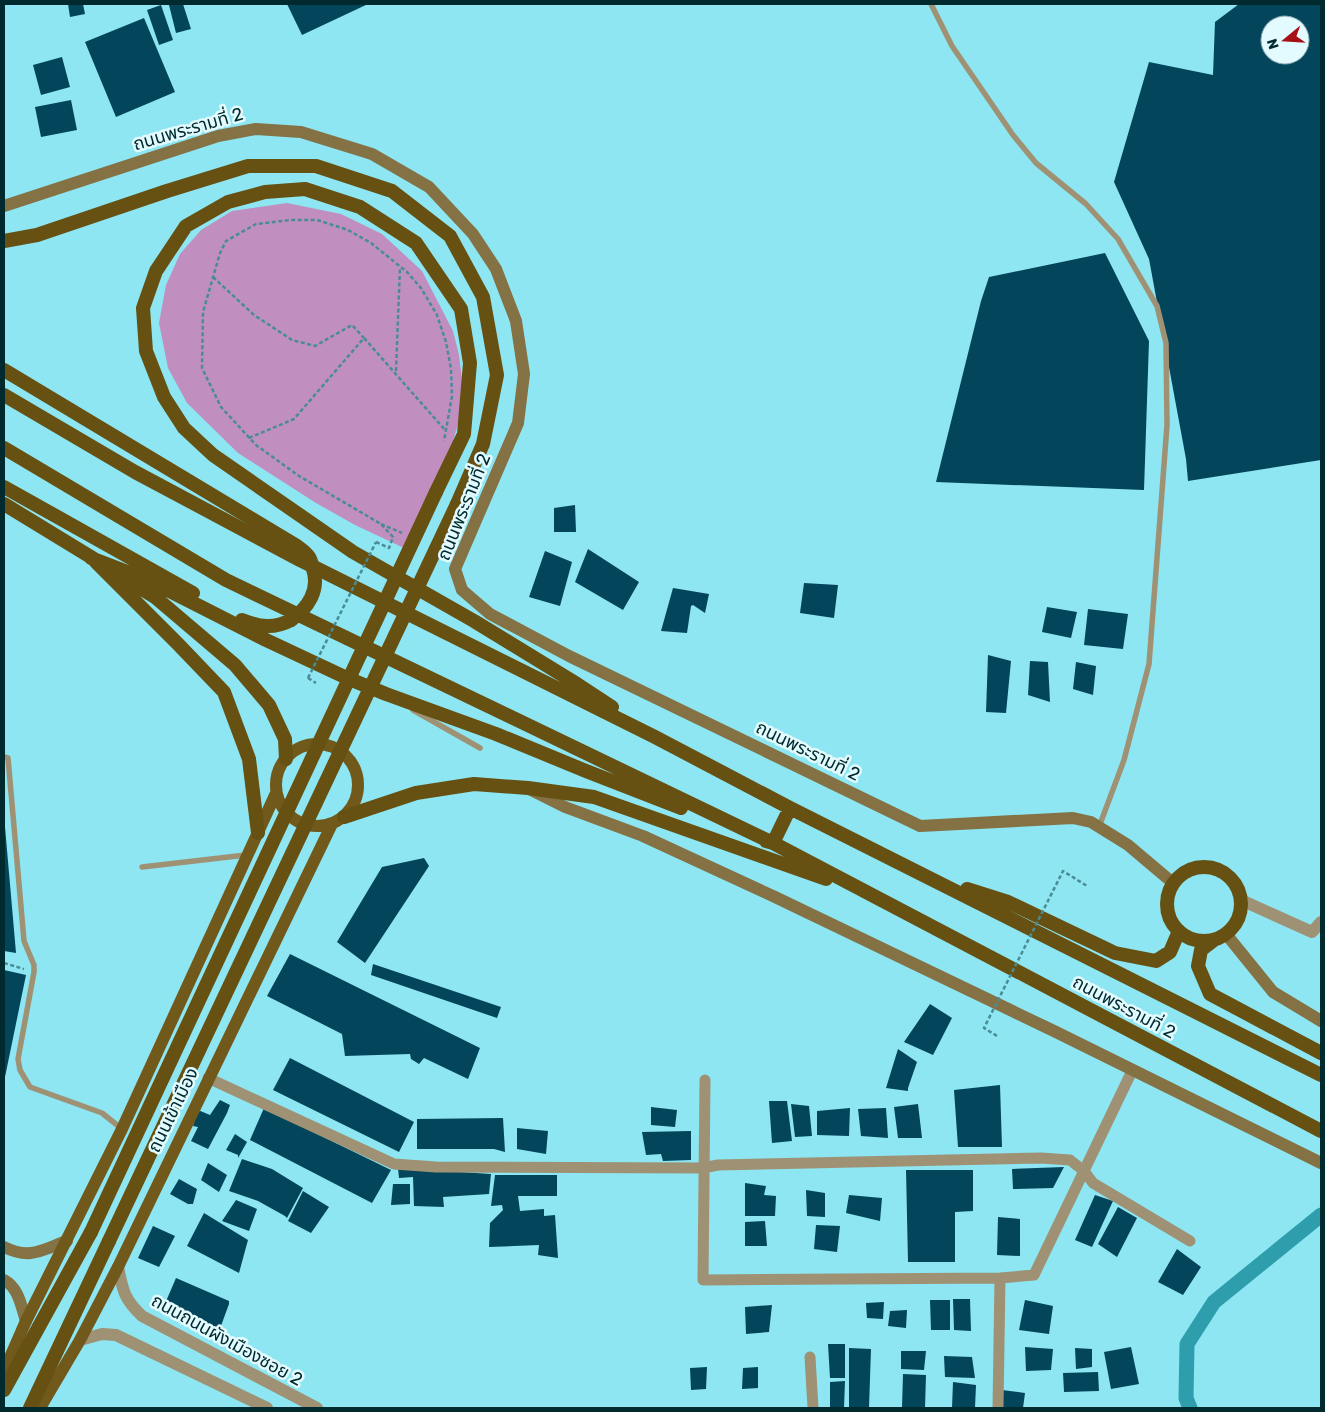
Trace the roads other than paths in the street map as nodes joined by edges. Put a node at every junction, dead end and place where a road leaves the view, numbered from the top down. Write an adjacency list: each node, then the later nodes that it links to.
1 (931, 4): 22 (lane)
2 (4, 206): 22 (main road, ถนนพระรามที่ 2)
3 (4, 241): 58 (highway, bridge)
4 (4, 370): 7 (highway, bridge)
5 (4, 395): 12 (highway, ถนนพระรามที่ 2)
6 (4, 448): 24 (highway, ถนนพระรามที่ 2)
7 (4, 487)
8 (4, 504): 9 (highway)
9 (92, 558): 10 (highway); 17 (highway); 23 (highway)
10 (347, 678): 11 (highway); 13 (highway)
11 (379, 691): 14 (lane); 15 (highway); 24 (highway)
12 (655, 737): 20 (highway, ถนนพระรามที่ 2); 56 (highway, bridge)
13 (316, 744): 15 (main road); 17 (main road)
14 (480, 748)
15 (343, 753): 21 (main road, ถนนเข้าเมือง)
16 (4, 757): 40 (lane)
17 (286, 759): 19 (main road)
18 (528, 788): 21 (highway); 29 (highway); 36 (main road)
19 (276, 793): 21 (main road); 23 (main road)
20 (790, 808): 24 (highway); 27 (highway, ถนนพระรามที่ 2)
21 (338, 820): 38 (main road, ถนนเข้าเมือง)
22 (1098, 827): 28 (main road, ถนนพระรามที่ 2)
23 (258, 833): 25 (main road)
24 (773, 843): 29 (highway, ถนนพระรามที่ 2)
25 (248, 855): 26 (lane); 40 (main road)
26 (142, 867)
27 (932, 879): 32 (highway); 37 (highway, ถนนพระรามที่ 2)
28 (1173, 883): 30 (highway); 32 (highway)
29 (871, 895): 41 (highway, ถนนพระรามที่ 2)
30 (1241, 900): 31 (street); 33 (highway)
31 (1321, 922)
32 (1179, 931): 33 (highway)
33 (1221, 937): 34 (main road); 35 (highway)
34 (1321, 1021)
35 (1321, 1053)
36 (1132, 1071): 42 (main road); 44 (street)
37 (1321, 1075)
38 (208, 1078): 43 (street); 48 (main road, ถนนเข้าเมือง)
39 (705, 1080): 43 (street)
40 (122, 1129): 45 (main road)
41 (1321, 1131)
42 (1321, 1163)
43 (703, 1168): 44 (street); 49 (street)
44 (1084, 1172): 46 (street); 49 (street)
45 (67, 1241): 47 (main road); 51 (main road)
46 (1190, 1241)
47 (4, 1247)
48 (118, 1267): 52 (main road, ถนนเข้าเมือง); 55 (street, ถนนถนนผังเมืองซอย 2)
49 (1000, 1278): 62 (street)
50 (4, 1280): 51 (main road)
51 (26, 1322): 54 (main road)
52 (80, 1340): 57 (street); 59 (main road, ถนนเข้าเมือง)
53 (810, 1357): 61 (street)
54 (4, 1371)
55 (267, 1383): 57 (street); 60 (street, ถนนถนนผังเมืองซอย 2)
56 (4, 1390)
57 (263, 1406)
58 (30, 1408)
59 (40, 1408)
60 (317, 1408)
61 (813, 1408)
62 (998, 1408)

